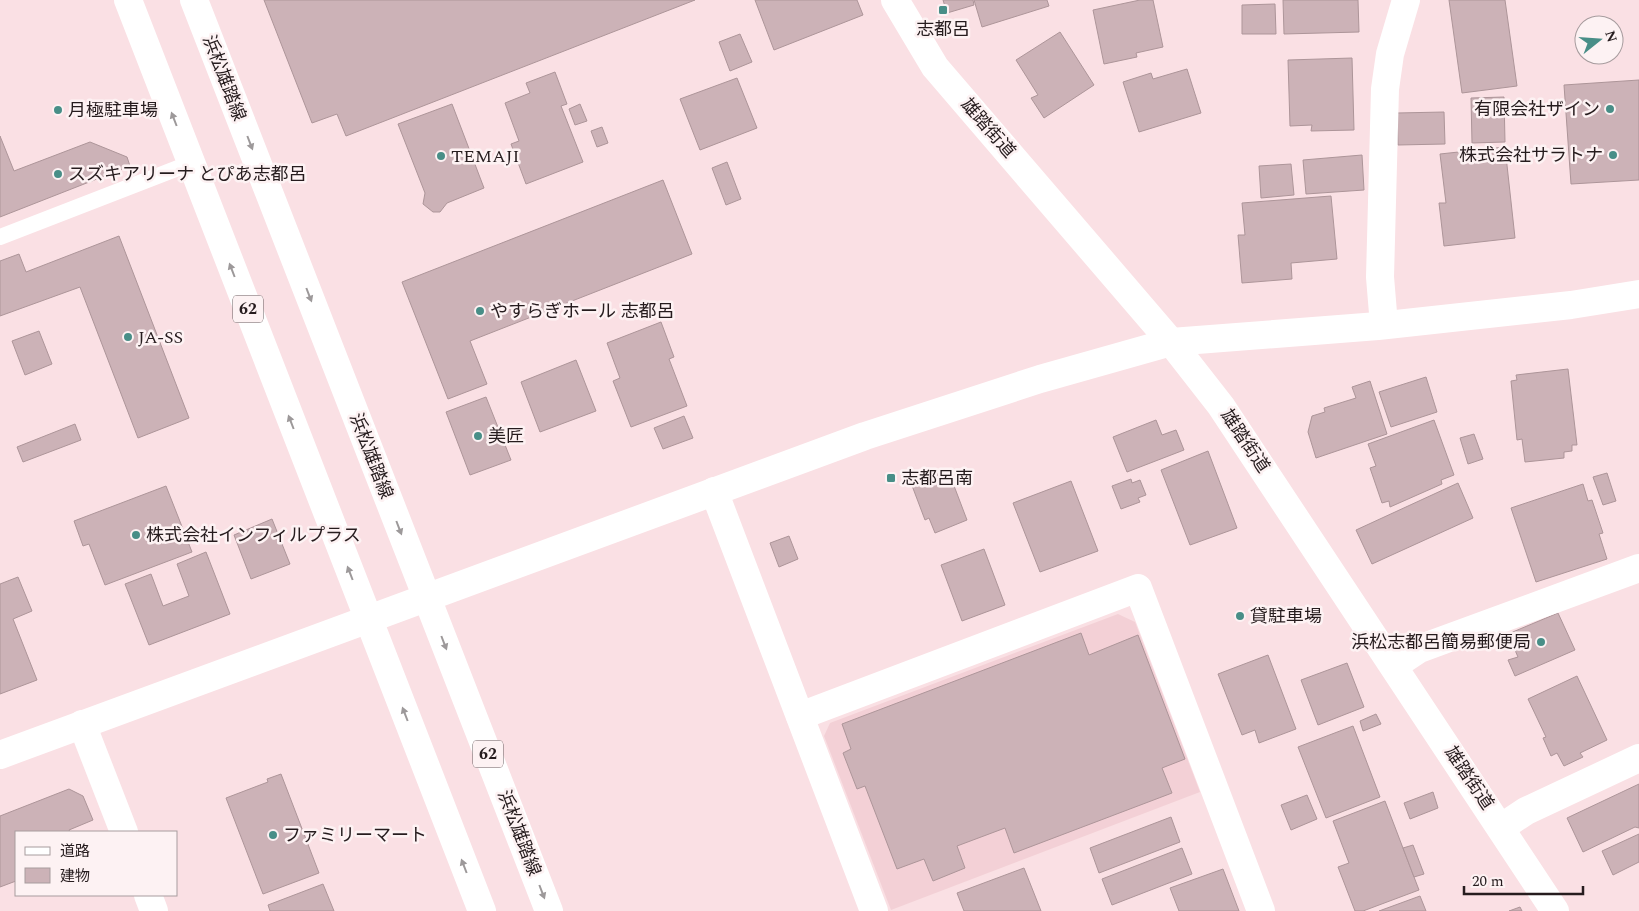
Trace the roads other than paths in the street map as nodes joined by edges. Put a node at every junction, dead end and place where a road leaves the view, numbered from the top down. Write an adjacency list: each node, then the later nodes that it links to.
1 (128, 0): 5 (street, 62, one-way to 1)
2 (194, 0): 12 (street, 浜松雄踏線 / 62, one-way to 12)
3 (895, 0): 9 (street, 雄踏街道)
4 (1406, 0): 8 (street)
5 (191, 163): 6 (lane); 13 (street, 62, one-way to 5)
6 (0, 237)
7 (1639, 294): 8 (street)
8 (1384, 325): 9 (street)
9 (1170, 342): 10 (street); 14 (street, 雄踏街道)
10 (714, 491): 12 (street); 15 (street)
11 (1639, 568): 14 (street)
12 (427, 597): 13 (street); 24 (street, 浜松雄踏線 / 62, one-way to 24)
13 (367, 619): 16 (street); 23 (street, 62, one-way to 13)
14 (1395, 665): 19 (street, 雄踏街道)
15 (800, 716): 25 (street); 26 (street)
16 (82, 724): 17 (street); 20 (street)
17 (0, 754)
18 (1639, 758): 19 (street)
19 (1502, 827): 27 (street, 雄踏街道)
20 (124, 831)
21 (148, 896): 22 (street)
22 (154, 911)
23 (482, 911)
24 (549, 911)
25 (874, 911)
26 (1261, 911)
27 (1555, 911)

